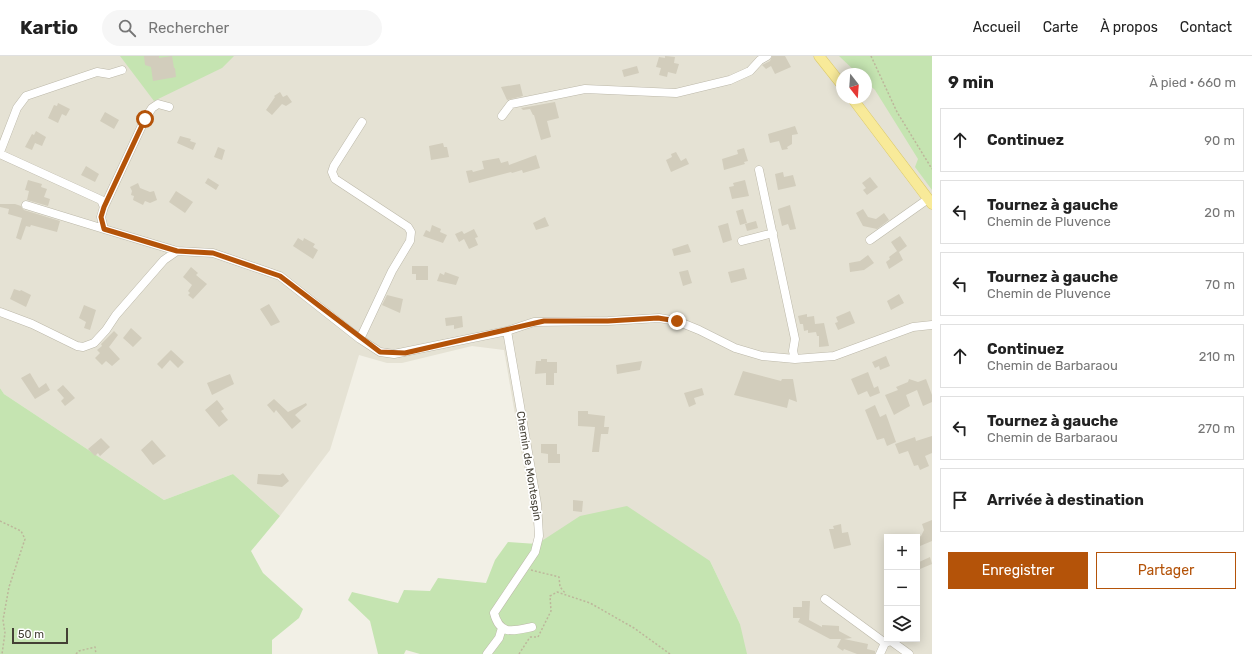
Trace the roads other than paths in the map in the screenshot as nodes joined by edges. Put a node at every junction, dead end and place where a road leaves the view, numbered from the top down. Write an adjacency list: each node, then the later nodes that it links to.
1 (767, 56): 7 (street)
2 (819, 56): 4 (main road)
3 (122, 70): 9 (street)
4 (836, 78)
5 (856, 104): 11 (main road)
6 (169, 107): 13 (street)
7 (502, 116)
8 (362, 122): 22 (street)
9 (0, 153): 13 (street)
10 (759, 170): 15 (street)
11 (930, 202): 16 (street)
12 (26, 205): 14 (street)
13 (104, 207): 14 (street)
14 (104, 229): 18 (street)
15 (774, 233): 17 (street); 23 (street)
16 (870, 240)
17 (742, 241)
18 (177, 251): 19 (street); 22 (street)
19 (0, 312)
20 (932, 325): 23 (street)
21 (507, 331): 22 (street); 23 (street); 25 (street, Chemin de Montespin)
22 (360, 339)
23 (796, 359)
24 (825, 599): 27 (street)
25 (502, 628): 26 (street); 28 (street)
26 (532, 628)
27 (885, 643): 29 (street); 30 (street)
28 (487, 654)
29 (880, 654)
30 (909, 654)

